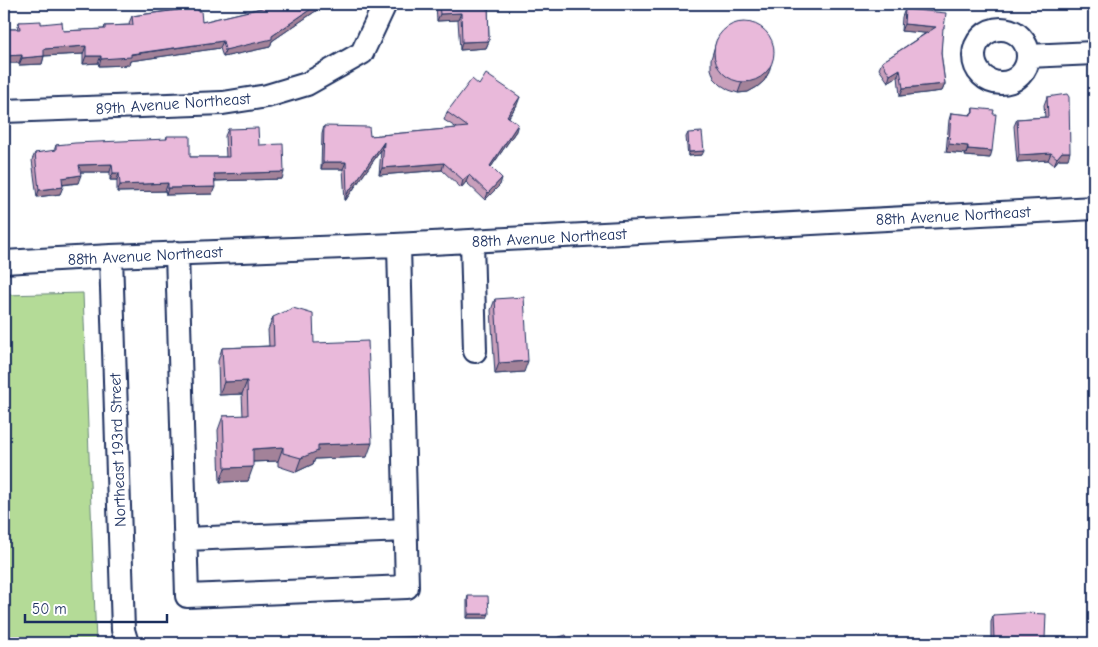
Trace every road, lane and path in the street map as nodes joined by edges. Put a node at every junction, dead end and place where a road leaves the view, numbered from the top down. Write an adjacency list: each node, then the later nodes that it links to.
1 (385, 4): 4 (street, 89th Avenue Northeast)
2 (1094, 53): 3 (street)
3 (1028, 56)
4 (4, 111)
5 (1094, 208): 6 (street, 88th Avenue Northeast)
6 (472, 241): 7 (street, 88th Avenue Northeast); 11 (street)
7 (399, 245): 8 (street, 88th Avenue Northeast); 12 (street)
8 (178, 253): 9 (street, 88th Avenue Northeast); 13 (street)
9 (111, 256): 10 (street, 88th Avenue Northeast); 14 (street, Northeast 193rd Street)
10 (4, 262)
11 (475, 351)
12 (405, 530): 13 (street); 13 (street)
13 (186, 539)
14 (127, 643)

